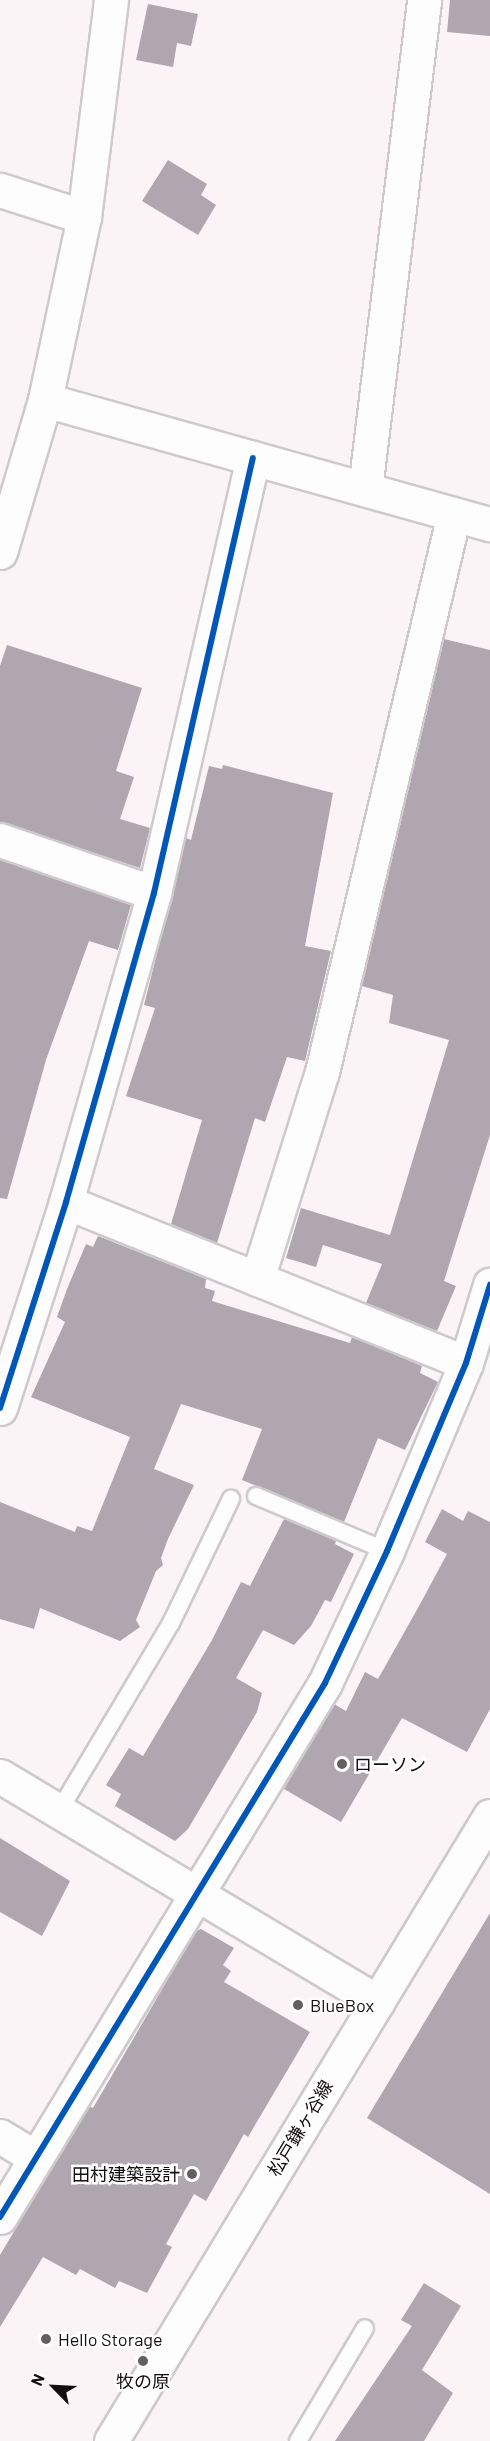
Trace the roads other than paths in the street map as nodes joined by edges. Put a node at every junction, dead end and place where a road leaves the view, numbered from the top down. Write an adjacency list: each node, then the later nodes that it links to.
1 (111, 0): 4 (street)
2 (424, 0): 7 (street)
3 (0, 190): 4 (street)
4 (84, 217): 5 (street)
5 (45, 400): 6 (street); 10 (street)
6 (253, 458): 7 (street); 12 (street)
7 (365, 489): 8 (street)
8 (454, 514): 9 (street); 14 (street)
9 (490, 524)
10 (0, 552)
11 (0, 840): 12 (street)
12 (154, 893): 13 (street)
13 (66, 1202): 14 (street); 17 (street)
14 (257, 1279): 16 (street)
15 (490, 1285): 16 (street)
16 (466, 1363): 20 (street)
17 (0, 1408)
18 (256, 1496): 20 (lane)
19 (231, 1499): 22 (lane)
20 (387, 1551): 24 (street)
21 (0, 1776): 22 (street)
22 (59, 1811): 24 (street)
23 (490, 1816): 25 (street, 松戸鎌ヶ谷線)
24 (195, 1892): 25 (street); 27 (street)
25 (377, 2001): 30 (street, 松戸鎌ヶ谷線)
26 (0, 2136): 27 (street)
27 (36, 2158): 28 (street)
28 (0, 2217)
29 (365, 2328): 31 (lane)
30 (111, 2441)
31 (298, 2441)

